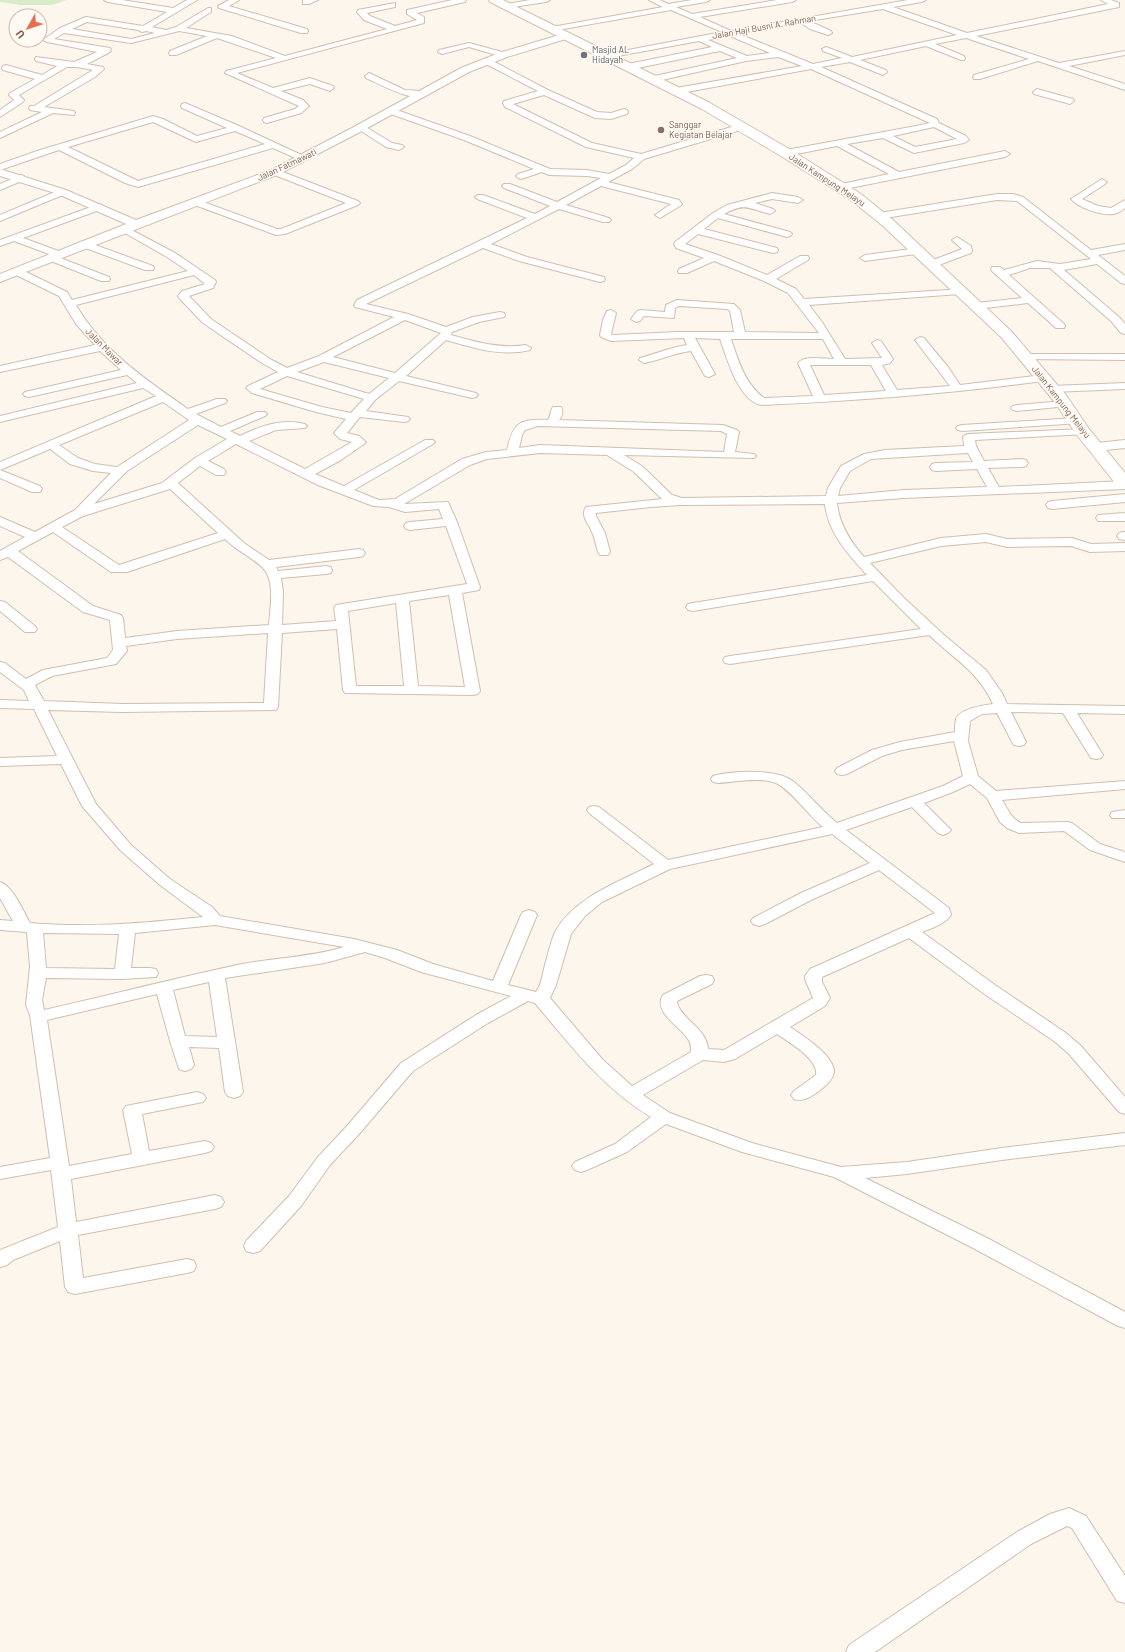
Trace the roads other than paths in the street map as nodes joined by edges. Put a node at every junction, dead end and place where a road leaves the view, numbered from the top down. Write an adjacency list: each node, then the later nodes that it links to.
1 (108, 0): 23 (street)
2 (189, 0): 23 (street)
3 (235, 0): 31 (street)
4 (383, 0): 20 (street)
5 (462, 0): 20 (street)
6 (494, 0): 17 (main road, Jalan Kampung Melayu)
7 (546, 0): 17 (street)
8 (653, 0): 19 (street)
9 (706, 0): 19 (street)
10 (788, 0): 11 (street); 24 (street)
11 (792, 0)
12 (865, 0): 18 (street)
13 (922, 0): 18 (street, Jalan Haji Busni A. Rahman)
14 (1105, 0): 16 (street)
15 (1125, 3): 16 (street)
16 (1116, 5): 21 (street); 36 (street)
17 (506, 6): 29 (main road, Jalan Kampung Melayu)
18 (883, 6): 25 (street, Jalan Haji Busni A. Rahman); 36 (street)
19 (670, 7): 24 (street); 29 (street)
20 (401, 8): 28 (street); 28 (street)
21 (1125, 8)
22 (208, 10): 27 (street)
23 (175, 11): 26 (street)
24 (692, 16): 33 (street)
25 (802, 20): 33 (street, Jalan Haji Busni A. Rahman); 34 (street)
26 (145, 28): 30 (street); 32 (street); 39 (street)
27 (180, 29): 32 (street); 35 (street)
28 (395, 29): 50 (street)
29 (552, 29): 37 (main road, Jalan Kampung Melayu)
30 (63, 30): 39 (street); 43 (street)
31 (304, 30)
32 (166, 32): 39 (street)
33 (731, 33): 38 (street, Jalan Haji Busni A. Rahman); 47 (street)
34 (828, 33)
35 (216, 35): 45 (street); 50 (street)
36 (965, 35): 40 (street); 55 (street)
37 (566, 36): 48 (street, Jalan Fatmawati); 49 (main road, Jalan Kampung Melayu)
38 (700, 39): 41 (street); 49 (street, Jalan Haji Busni A. Rahman)
39 (125, 40): 43 (street)
40 (927, 44): 51 (street); 54 (street)
41 (721, 48): 53 (street); 61 (street)
42 (826, 49): 54 (street)
43 (105, 51): 58 (street)
44 (442, 52): 48 (street)
45 (173, 53)
46 (1125, 53): 60 (street)
47 (779, 54): 53 (street); 59 (street)
48 (503, 55): 56 (street, Jalan Fatmawati)
49 (607, 56): 61 (main road, Jalan Kampung Melayu)
50 (283, 58): 70 (street)
51 (961, 58)
52 (39, 59): 57 (street)
53 (746, 59): 67 (street)
54 (852, 59): 59 (street); 63 (street)
55 (1037, 59): 60 (street); 65 (street)
56 (486, 61): 72 (street); 74 (street, Jalan Fatmawati)
57 (65, 65): 58 (street); 66 (street)
58 (80, 65): 77 (street)
59 (814, 66): 71 (street); 84 (street)
60 (1060, 66): 68 (street)
61 (628, 67): 67 (main road, Jalan Kampung Melayu)
62 (6, 68): 66 (street)
63 (883, 72)
64 (369, 76): 74 (street)
65 (977, 77)
66 (43, 78): 78 (street)
67 (654, 79): 71 (main road, Jalan Kampung Melayu)
68 (1125, 87)
69 (330, 88): 70 (street)
70 (272, 90): 83 (street)
71 (676, 91): 86 (main road, Jalan Kampung Melayu)
72 (545, 92): 81 (street); 99 (street)
73 (1037, 92): 75 (street)
74 (421, 94): 80 (street, Jalan Fatmawati)
75 (1070, 101)
76 (185, 106): 87 (street)
77 (36, 108): 78 (street); 79 (street)
78 (4, 110)
79 (53, 110): 82 (street); 88 (street)
80 (391, 111): 85 (street, Jalan Fatmawati); 100 (street)
81 (624, 112)
82 (71, 113)
83 (267, 120)
84 (935, 124): 89 (street); 89 (street)
85 (361, 127): 95 (street); 98 (street, Jalan Fatmawati)
86 (741, 127): 96 (main road, Jalan Kampung Melayu); 99 (street)
87 (236, 128): 90 (street); 93 (street)
88 (0, 135)
89 (884, 135): 92 (street)
90 (207, 137): 91 (street); 94 (street)
91 (216, 142)
92 (838, 143): 96 (street); 107 (street)
93 (273, 145): 94 (street); 98 (street)
94 (60, 147): 102 (street)
95 (399, 147)
96 (786, 153): 114 (main road, Jalan Kampung Melayu)
97 (1005, 154): 107 (street)
98 (303, 158): 105 (street, Jalan Fatmawati)
99 (640, 158): 109 (street)
100 (523, 161): 101 (street); 103 (street)
101 (510, 166)
102 (0, 167)
103 (543, 170): 106 (street); 109 (street)
104 (0, 172): 108 (street)
105 (275, 172): 118 (street, Jalan Fatmawati); 118 (street)
106 (521, 176)
107 (897, 176): 114 (street)
108 (21, 178): 113 (street); 115 (street)
109 (610, 178): 111 (street)
110 (1102, 182): 120 (street)
111 (601, 183): 121 (street); 124 (street)
112 (507, 186): 121 (street)
113 (0, 187)
114 (840, 187): 126 (main road, Jalan Kampung Melayu)
115 (62, 192): 122 (street); 127 (street)
116 (480, 197): 128 (street)
117 (798, 200): 119 (street)
118 (195, 202): 130 (street, Jalan Fatmawati)
119 (745, 203): 123 (street); 125 (street)
120 (1125, 203)
121 (558, 206): 128 (street); 129 (street)
122 (99, 207): 130 (street); 135 (street)
123 (770, 211)
124 (660, 215)
125 (716, 215): 132 (street); 133 (street)
126 (879, 216): 143 (main road, Jalan Kampung Melayu); 144 (street)
127 (0, 218)
128 (535, 218): 139 (street)
129 (606, 220)
130 (136, 224): 131 (street, Jalan Fatmawati)
131 (123, 229): 138 (street, Jalan Fatmawati); 156 (street)
132 (696, 230): 140 (street); 146 (street)
133 (774, 231): 134 (street); 140 (street)
134 (787, 234)
135 (14, 238): 137 (street); 145 (street)
136 (957, 240): 151 (street)
137 (0, 243)
138 (84, 244): 145 (street, Jalan Fatmawati); 153 (street)
139 (482, 244): 159 (street); 169 (street)
140 (752, 244): 142 (street); 149 (street)
141 (1125, 247): 144 (street)
142 (773, 250)
143 (919, 252): 148 (street); 151 (main road, Jalan Kampung Melayu)
144 (1090, 253): 150 (street)
145 (53, 256): 154 (street, Jalan Fatmawati); 158 (street)
146 (714, 257): 149 (street); 155 (street)
147 (804, 258): 160 (street)
148 (865, 258)
149 (724, 261): 160 (street)
150 (1099, 261): 152 (street); 161 (street)
151 (932, 264): 162 (main road, Jalan Kampung Melayu)
152 (1058, 267): 163 (street); 172 (street)
153 (149, 268)
154 (16, 271): 157 (street, Jalan Fatmawati); 165 (street, Jalan Mawar)
155 (683, 271)
156 (196, 272): 165 (street); 191 (street)
157 (0, 278)
158 (105, 279)
159 (600, 279)
160 (768, 279): 164 (street)
161 (1125, 281)
162 (960, 291): 164 (street); 166 (main road, Jalan Kampung Melayu)
163 (1031, 300): 166 (street); 171 (street)
164 (802, 302): 177 (street)
165 (69, 304): 180 (street, Jalan Mawar)
166 (976, 306): 183 (main road, Jalan Kampung Melayu)
167 (611, 313): 173 (street)
168 (500, 315): 174 (street)
169 (404, 316): 174 (street); 185 (street)
170 (636, 319): 176 (street)
171 (1060, 326)
172 (1123, 327)
173 (686, 332): 175 (street); 181 (street)
174 (446, 333): 182 (street); 193 (street)
175 (725, 336): 176 (street); 204 (street)
176 (740, 336): 177 (street)
177 (826, 336): 187 (street)
178 (920, 340): 197 (street)
179 (877, 342): 188 (street)
180 (102, 347): 189 (street); 190 (street, Jalan Mawar)
181 (694, 347): 186 (street); 192 (street)
182 (526, 348)
183 (1026, 357): 184 (street); 194 (main road, Jalan Kampung Melayu)
184 (1125, 357)
185 (323, 358): 191 (street); 193 (street)
186 (644, 360)
187 (840, 362): 188 (street); 204 (street)
188 (876, 362): 200 (street)
189 (0, 369)
190 (129, 371): 195 (street, Jalan Mawar); 199 (street)
191 (286, 372): 203 (street); 210 (street)
192 (709, 374)
193 (397, 377): 201 (street); 203 (street)
194 (1043, 378): 197 (street); 198 (main road, Jalan Kampung Melayu)
195 (144, 384): 202 (street, Jalan Mawar); 212 (street)
196 (1125, 386): 198 (street)
197 (957, 388): 200 (street)
198 (1052, 388): 206 (main road, Jalan Kampung Melayu)
199 (29, 394)
200 (894, 394): 204 (street)
201 (472, 395)
202 (164, 397): 211 (street, Jalan Mawar); 221 (street)
203 (371, 398): 210 (street)
204 (820, 399)
205 (221, 401): 211 (street)
206 (1064, 404): 207 (street); 216 (main road, Jalan Kampung Melayu)
207 (1017, 408)
208 (557, 409): 214 (street)
209 (261, 414): 218 (street)
210 (356, 415): 213 (street); 238 (street)
211 (192, 416): 218 (street, Jalan Mawar); 235 (street)
212 (0, 419)
213 (404, 419)
214 (551, 424): 226 (street); 227 (street)
215 (301, 426): 219 (street)
216 (1080, 426): 217 (street); 223 (main road, Jalan Kampung Melayu); 224 (street)
217 (962, 428)
218 (221, 431): 219 (street, Jalan Mawar)
219 (238, 440): 229 (street); 238 (street, Jalan Mawar)
220 (428, 442): 242 (street)
221 (50, 444): 232 (street); 235 (street)
222 (1125, 444): 223 (street)
223 (1096, 447): 234 (main road, Jalan Kampung Melayu)
224 (972, 449): 231 (street); 246 (street)
225 (611, 452): 226 (street); 227 (street); 245 (street)
226 (512, 453): 247 (street)
227 (729, 455): 228 (street)
228 (750, 456)
229 (199, 461): 236 (street); 239 (street)
230 (1022, 463): 231 (street)
231 (979, 465): 233 (street); 243 (street)
232 (0, 466)
233 (936, 467)
234 (1119, 469): 240 (main road, Jalan Kampung Melayu)
235 (120, 471): 250 (street)
236 (220, 472)
237 (0, 474): 241 (street)
238 (305, 474): 242 (street, Jalan Mawar)
239 (171, 483): 250 (street); 256 (street)
240 (1125, 485): 243 (street)
241 (36, 489)
242 (344, 491): 247 (street, Jalan Mawar)
243 (995, 491): 246 (street)
244 (1125, 498): 248 (street)
245 (664, 500): 246 (street); 259 (street)
246 (830, 500): 262 (street)
247 (392, 504): 249 (street, Jalan Mawar)
248 (1052, 505)
249 (405, 508): 254 (street); 254 (street)
250 (79, 513): 255 (street)
251 (1125, 517): 252 (street)
252 (1102, 518)
253 (0, 521): 257 (street)
254 (451, 522): 267 (street)
255 (54, 527): 256 (street); 257 (street)
256 (227, 534): 263 (street)
257 (35, 537): 261 (street)
258 (1124, 539): 262 (street)
259 (604, 552)
260 (359, 553): 263 (street)
261 (4, 554): 275 (street)
262 (862, 561): 266 (street)
263 (267, 564): 265 (street)
264 (326, 570): 265 (street)
265 (274, 575): 272 (street)
266 (876, 577): 270 (street); 274 (street)
267 (455, 590): 268 (street); 279 (street)
268 (402, 598): 279 (street); 279 (street)
269 (0, 605): 273 (street)
270 (693, 607)
271 (340, 625): 272 (street)
272 (274, 628): 275 (street); 281 (street)
273 (30, 629)
274 (932, 632): 276 (street); 282 (street)
275 (120, 643): 278 (street)
276 (730, 660)
277 (0, 666): 278 (street)
278 (26, 684): 281 (street)
279 (411, 690)
280 (0, 704): 281 (street)
281 (40, 707): 288 (street)
282 (1003, 708): 283 (street); 285 (street); 286 (street)
283 (1067, 708): 284 (street); 287 (street)
284 (1125, 710)
285 (962, 735): 290 (street); 291 (street)
286 (1019, 742)
287 (1096, 755)
288 (66, 760): 289 (street); 304 (street)
289 (0, 762)
290 (842, 771)
291 (971, 778): 294 (street); 295 (street)
292 (718, 779): 297 (street)
293 (1125, 785): 294 (street)
294 (993, 796): 299 (street)
295 (914, 801): 297 (street); 298 (street)
296 (594, 810): 301 (street)
297 (835, 830): 300 (street); 301 (street)
298 (943, 830)
299 (1125, 856)
300 (880, 864): 305 (street); 309 (street)
301 (665, 865): 319 (street)
302 (0, 887): 307 (street)
303 (529, 915): 316 (street)
304 (215, 920): 308 (street); 310 (street)
305 (759, 921)
306 (0, 925): 307 (street)
307 (30, 927): 308 (street); 311 (street)
308 (128, 929): 313 (street)
309 (911, 932): 321 (street); 330 (street)
310 (364, 947): 314 (street); 316 (street)
311 (38, 973): 313 (street); 320 (street)
312 (150, 973): 313 (street)
313 (122, 974)
314 (216, 975): 317 (street); 323 (street)
315 (706, 980): 324 (street)
316 (498, 987): 318 (street)
317 (164, 988): 320 (street); 322 (street)
318 (524, 996): 319 (street); 341 (street)
319 (541, 999): 327 (street)
320 (38, 1015): 336 (street)
321 (779, 1027): 324 (street); 328 (street)
322 (178, 1041): 323 (street); 325 (street)
323 (226, 1043): 326 (street)
324 (700, 1054): 327 (street)
325 (185, 1065)
326 (234, 1092)
327 (630, 1095): 331 (street)
328 (800, 1095)
329 (197, 1098): 334 (street)
330 (1125, 1108)
331 (664, 1117): 335 (street); 338 (street)
332 (1125, 1139): 338 (street)
333 (205, 1147): 334 (street)
334 (142, 1159): 336 (street)
335 (581, 1166)
336 (60, 1168): 337 (street); 340 (street)
337 (0, 1173)
338 (840, 1173): 344 (street)
339 (215, 1202): 340 (street)
340 (68, 1230): 342 (street); 343 (street)
341 (253, 1246)
342 (0, 1260)
343 (187, 1266)
344 (1125, 1321)
345 (1125, 1594): 346 (street)
346 (856, 1652)

